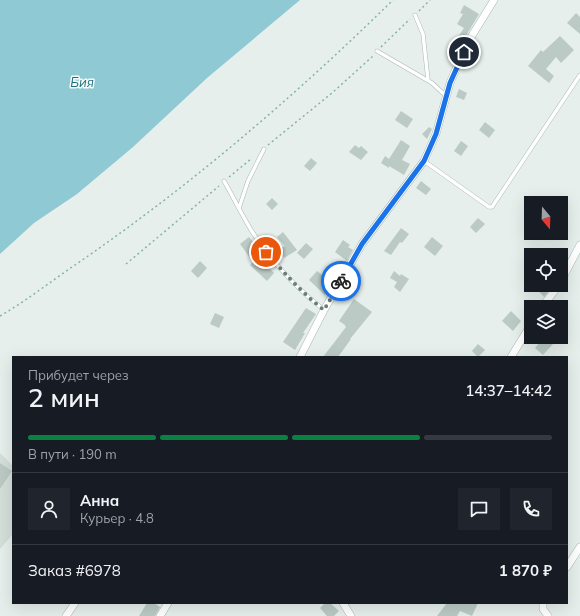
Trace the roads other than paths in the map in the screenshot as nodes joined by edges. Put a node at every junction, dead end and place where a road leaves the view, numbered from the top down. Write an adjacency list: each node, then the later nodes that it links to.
1 (494, 0): 6 (street)
2 (415, 15): 5 (lane)
3 (377, 51): 5 (lane)
4 (580, 75): 8 (lane)
5 (428, 80): 6 (lane)
6 (446, 96): 8 (street)
7 (264, 149): 10 (lane)
8 (424, 161): 15 (street)
9 (224, 181): 10 (lane)
10 (239, 208): 15 (lane)
11 (580, 245): 12 (street)
12 (568, 268)
13 (554, 292): 14 (street)
14 (547, 300)
15 (324, 310): 17 (street)
16 (524, 336): 18 (street)
17 (301, 356)
18 (512, 356)
19 (580, 547): 20 (street)
20 (568, 565)
21 (74, 604): 25 (street)
22 (167, 604): 26 (street)
23 (344, 604): 27 (street)
24 (543, 604): 28 (street)
25 (66, 616)
26 (160, 616)
27 (351, 616)
28 (548, 616)

